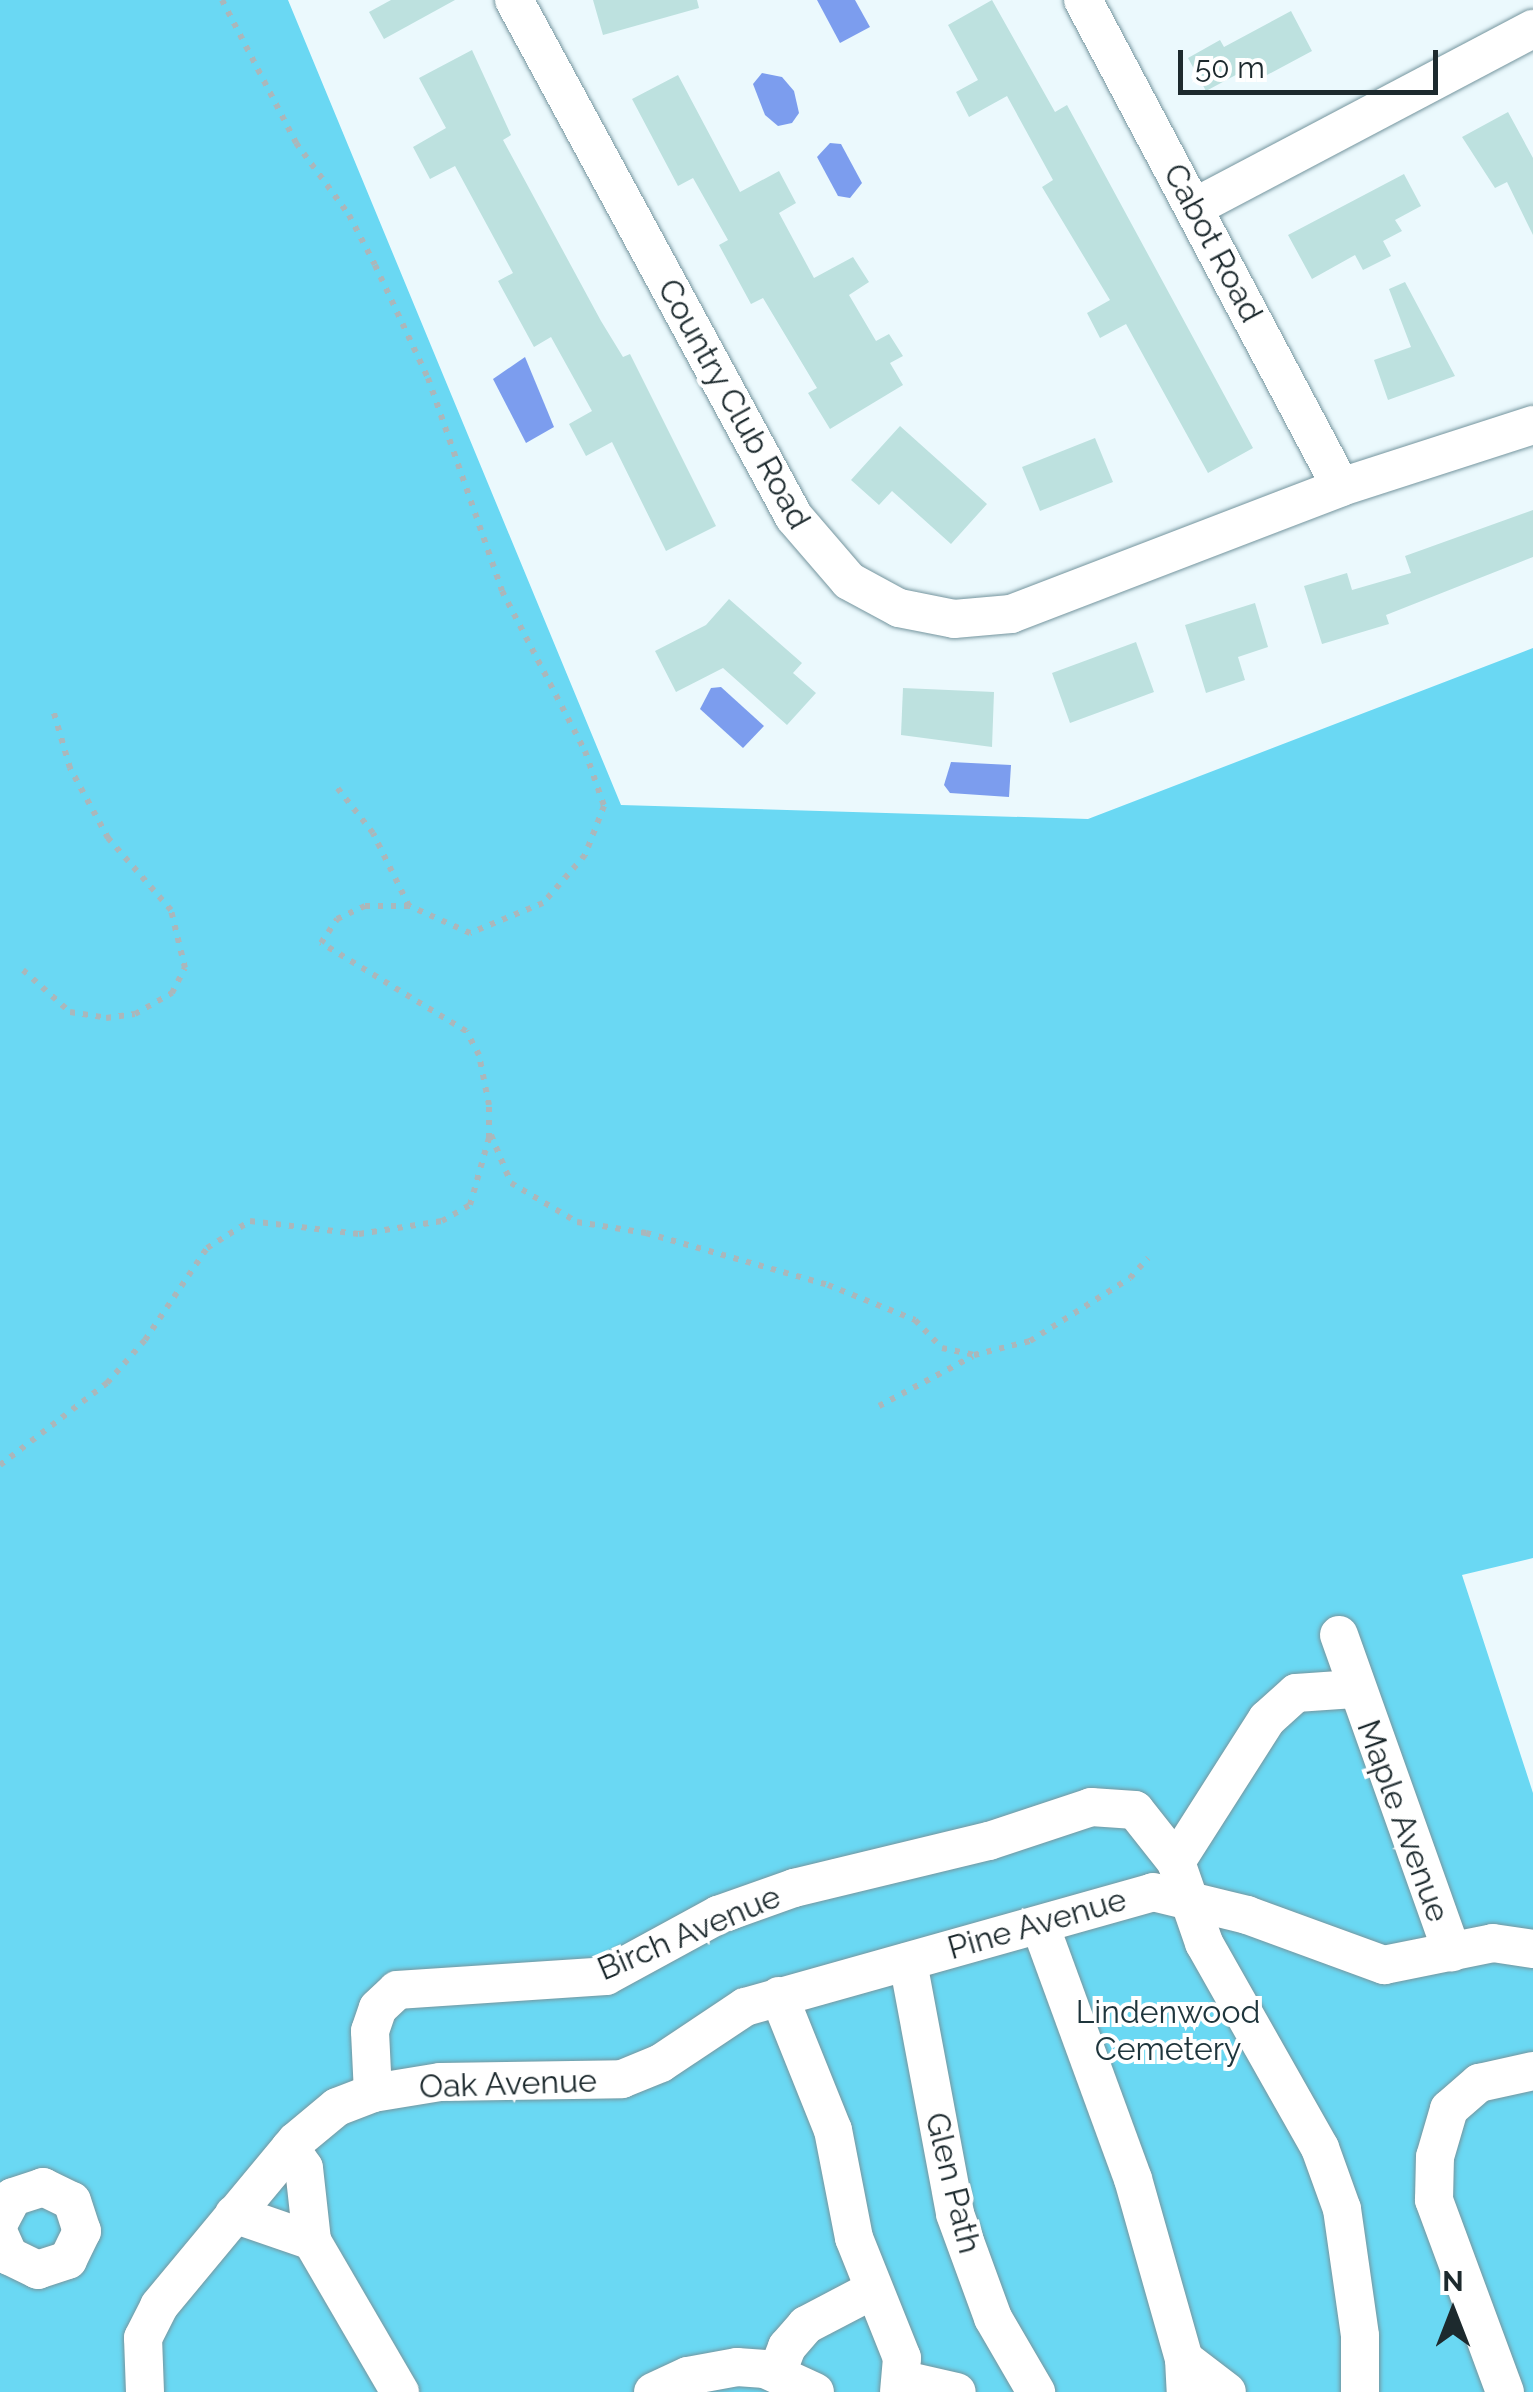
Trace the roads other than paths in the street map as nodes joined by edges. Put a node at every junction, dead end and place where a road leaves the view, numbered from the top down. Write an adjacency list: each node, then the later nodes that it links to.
1 (514, 0): 6 (street, Country Club Road)
2 (1082, 0): 4 (street, Cabot Road)
3 (1533, 29): 4 (street)
4 (1195, 207): 6 (street, Cabot Road)
5 (1533, 426): 6 (street, Country Club Road)
6 (1341, 487)
7 (1340, 1635): 8 (street, Maple Avenue)
8 (1354, 1689): 9 (street, Maple Avenue); 12 (street, Maple Avenue)
9 (1179, 1878): 10 (street, Pine Avenue); 12 (street); 16 (street, Birch Avenue); 33 (street)
10 (1040, 1925): 13 (street, Pine Avenue); 24 (street)
11 (1533, 1949): 12 (street)
12 (1452, 1952)
13 (908, 1962): 14 (street, Pine Avenue); 31 (street, Glen Path)
14 (779, 1996): 16 (street, Oak Avenue); 22 (street)
15 (1533, 2071): 34 (street)
16 (374, 2092): 17 (street, Oak Avenue)
17 (290, 2148): 18 (street, Oak Avenue); 21 (street)
18 (234, 2214): 21 (street); 26 (street, Oak Avenue)
19 (0, 2221): 20 (street)
20 (0, 2240)
21 (312, 2241): 27 (street)
22 (871, 2291): 23 (street); 25 (street)
23 (778, 2373): 28 (street); 29 (street)
24 (1185, 2375): 32 (street)
25 (901, 2386): 30 (street)
26 (145, 2392)
27 (400, 2392)
28 (653, 2392)
29 (815, 2392)
30 (957, 2392)
31 (1036, 2392)
32 (1226, 2392)
33 (1360, 2392)
34 (1505, 2392)

